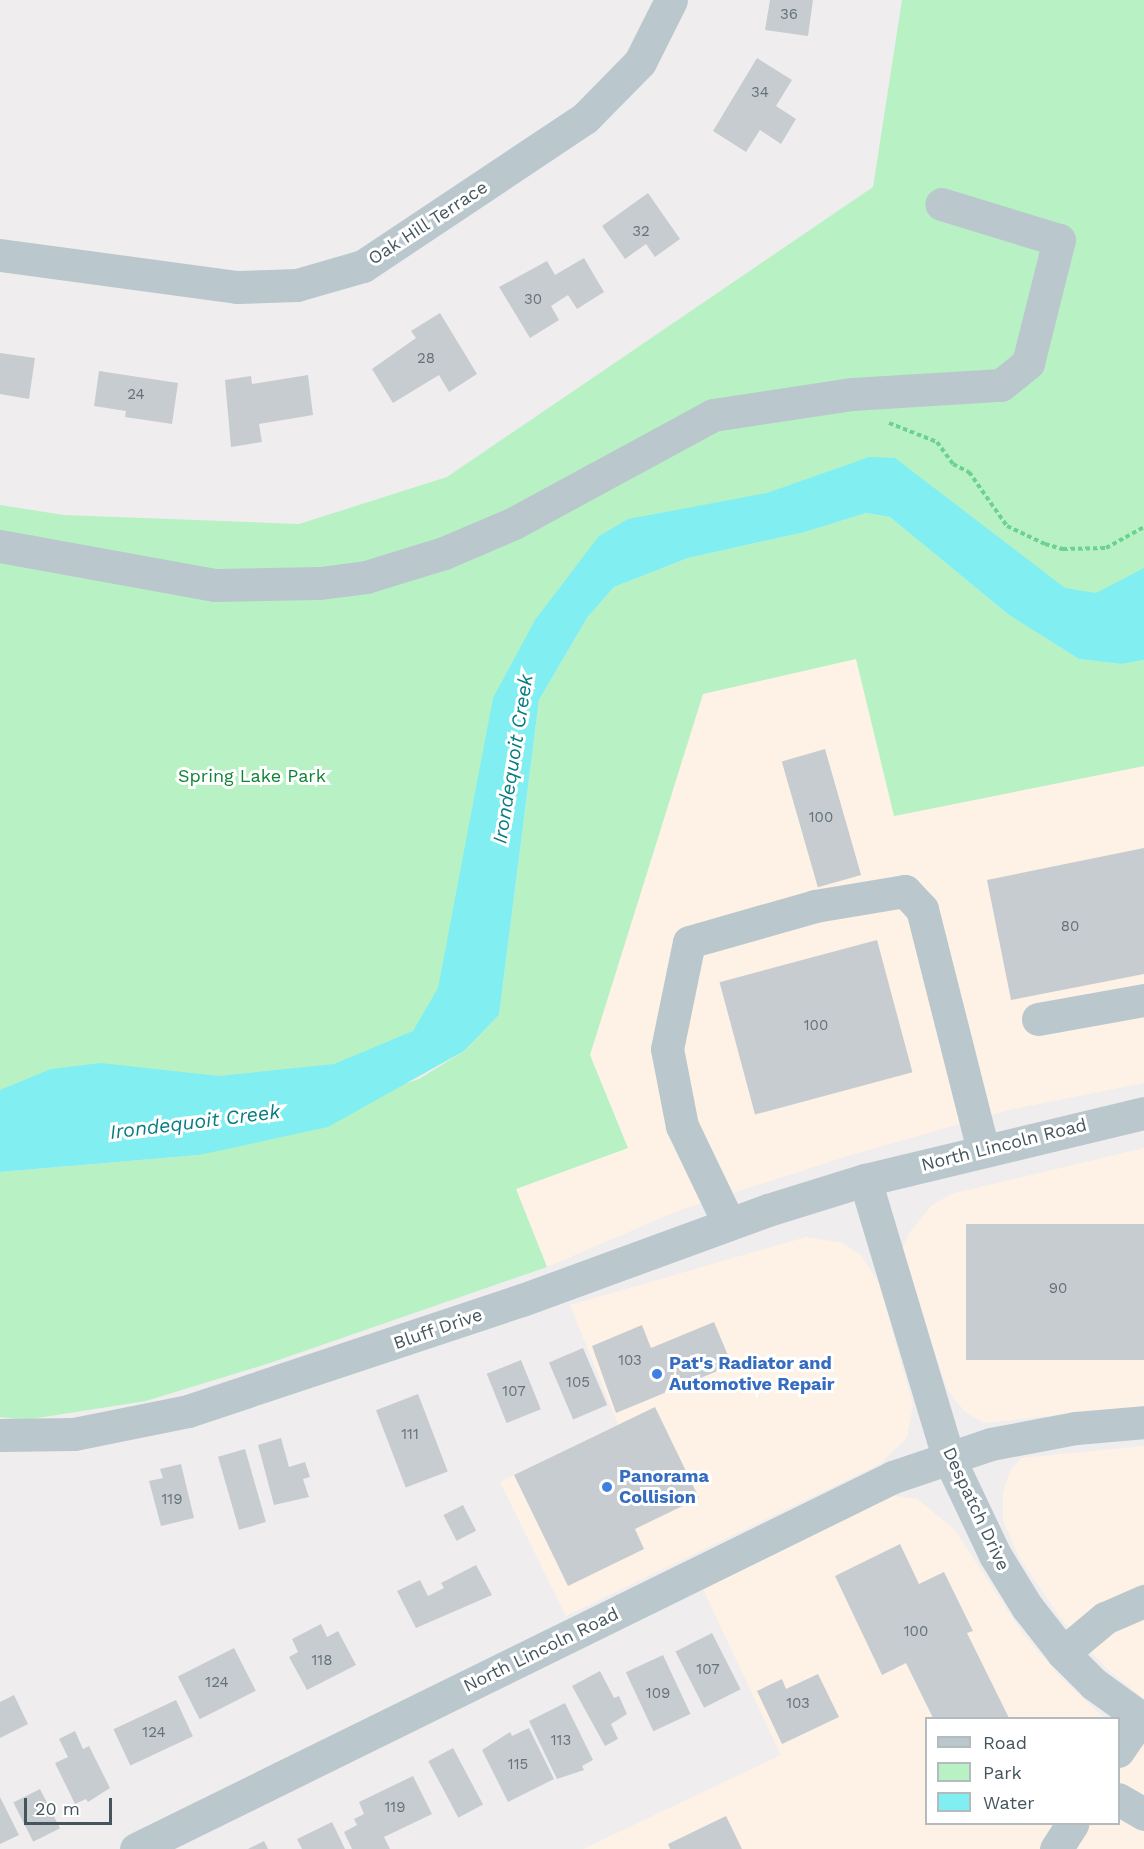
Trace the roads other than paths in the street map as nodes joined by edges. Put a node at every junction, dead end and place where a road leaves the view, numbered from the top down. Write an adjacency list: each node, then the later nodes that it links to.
1 (671, 0): 3 (street, Oak Hill Terrace)
2 (941, 204): 4 (street)
3 (0, 255)
4 (0, 546)
5 (1144, 1000): 6 (street)
6 (1038, 1019)
7 (1144, 1113): 8 (street, North Lincoln Road)
8 (983, 1150): 9 (street, North Lincoln Road); 10 (street)
9 (865, 1180): 10 (street, Bluff Drive); 13 (street, Despatch Drive)
10 (729, 1224): 12 (street, Bluff Drive)
11 (1144, 1422): 13 (street, North Lincoln Road)
12 (0, 1435)
13 (948, 1456): 15 (street, Despatch Drive); 21 (street, North Lincoln Road)
14 (1144, 1601): 15 (street)
15 (1062, 1653): 16 (street, Despatch Drive)
16 (1142, 1719): 17 (street)
17 (1120, 1750)
18 (1120, 1800): 19 (street)
19 (1144, 1814)
20 (1071, 1825): 23 (street)
21 (188, 1838): 22 (street, North Lincoln Road)
22 (136, 1849)
23 (1056, 1849)

